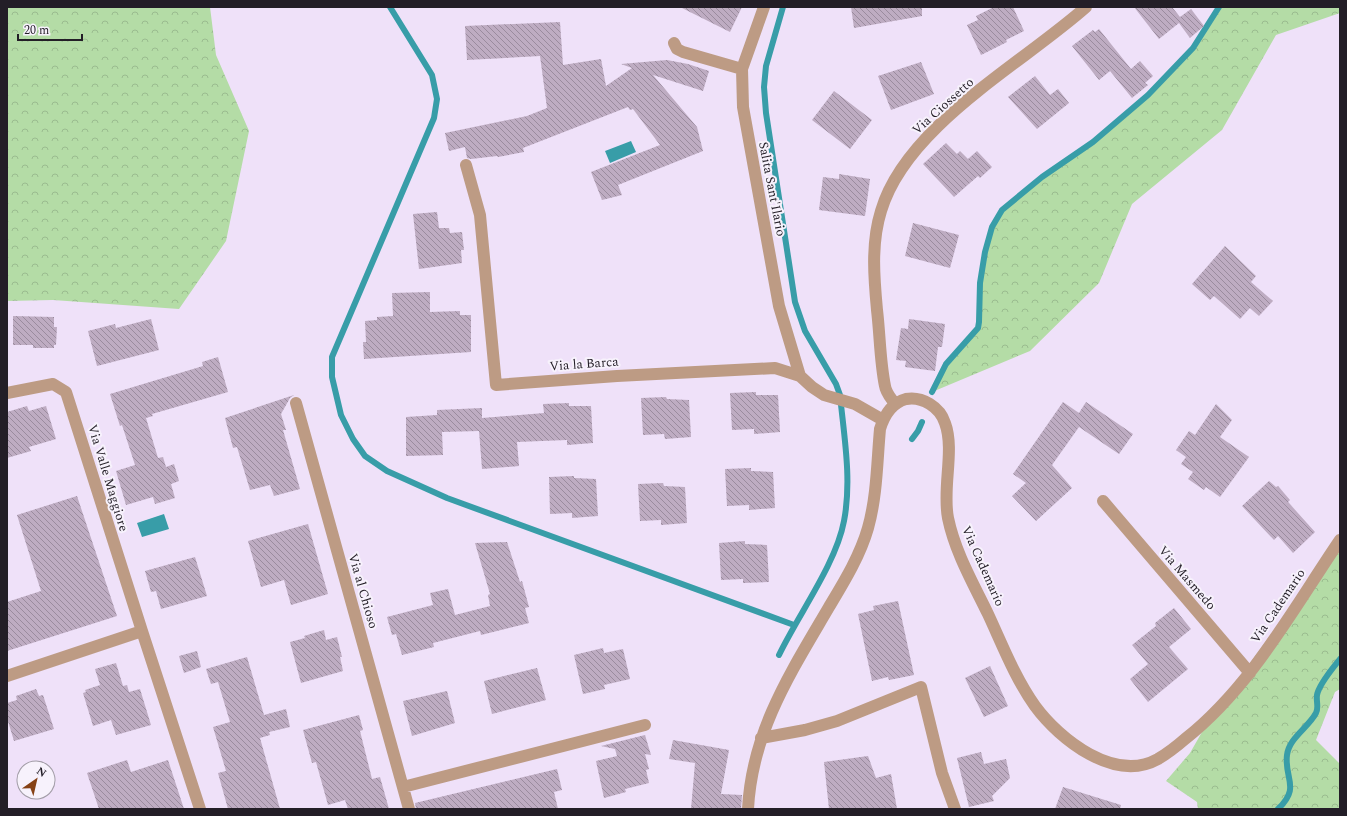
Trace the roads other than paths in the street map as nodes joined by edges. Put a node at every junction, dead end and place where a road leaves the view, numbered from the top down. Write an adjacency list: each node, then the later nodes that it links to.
1 (764, 7): 4 (street, Salita Sant'Ilario)
2 (1086, 7): 9 (street, Via Ciossetto)
3 (674, 43): 4 (street)
4 (742, 69): 6 (street, Salita Sant'Ilario)
5 (466, 165): 6 (street, Via la Barca)
6 (800, 376): 10 (street, Via la Barca)
7 (7, 393): 13 (street, Via Valle Maggiore)
8 (296, 403): 18 (street, Via al Chioso)
9 (895, 404): 10 (street); 14 (street, Via Cademario)
10 (883, 420): 17 (street)
11 (1103, 502): 14 (street, Via Masmedo)
12 (1340, 540): 14 (street, Via Cademario)
13 (142, 631): 15 (street); 19 (street, Via Valle Maggiore)
14 (1250, 673)
15 (7, 676)
16 (645, 725): 18 (street)
17 (761, 738): 21 (street); 22 (street)
18 (403, 787): 20 (street, Via al Chioso)
19 (200, 809)
20 (409, 809)
21 (748, 809)
22 (954, 809)

